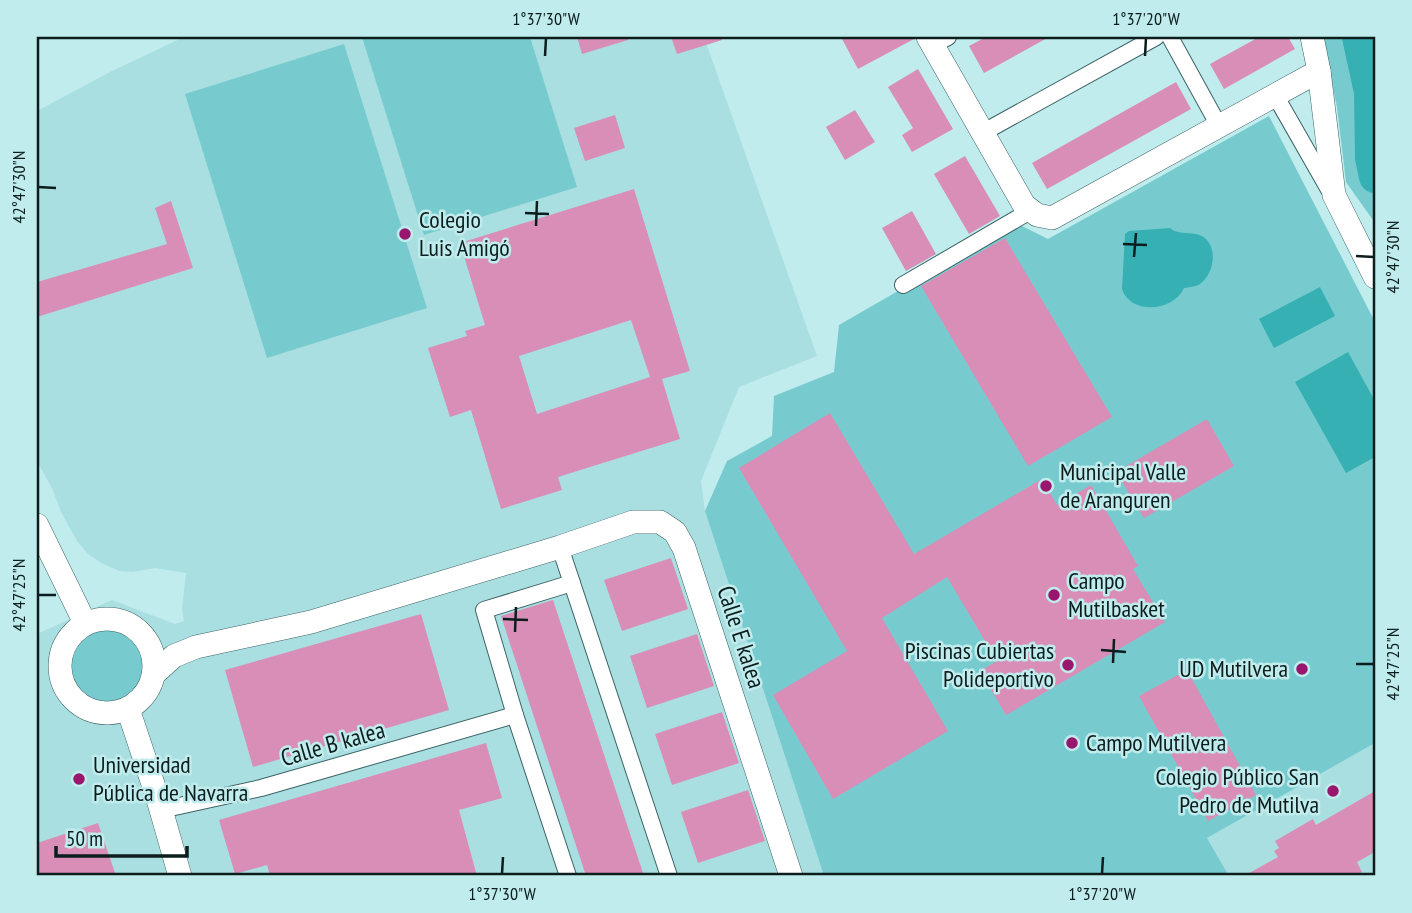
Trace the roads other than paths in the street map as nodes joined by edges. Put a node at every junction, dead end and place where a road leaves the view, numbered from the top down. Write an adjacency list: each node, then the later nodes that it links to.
1 (1156, 37): 8 (street)
2 (1170, 37): 7 (street)
3 (1311, 37): 5 (street)
4 (936, 40): 8 (street)
5 (1320, 71): 6 (street); 9 (street)
6 (1275, 95): 7 (street); 9 (street)
7 (1219, 126): 10 (street)
8 (982, 133): 10 (street)
9 (1334, 195): 11 (street)
10 (1033, 213): 12 (street)
11 (1375, 277)
12 (903, 285)
13 (37, 525): 16 (street)
14 (560, 547): 15 (street); 18 (street, Calle E kalea); 26 (street, Calle E kalea)
15 (572, 583): 21 (street); 25 (street)
16 (85, 623): 17 (street); 20 (street)
17 (146, 638): 18 (street); 19 (street)
18 (196, 647): 19 (street)
19 (155, 673): 20 (street)
20 (128, 709): 22 (street)
21 (515, 715): 22 (street, Calle B kalea); 24 (street)
22 (161, 810): 23 (street)
23 (180, 876)
24 (568, 876)
25 (669, 876)
26 (791, 876)

